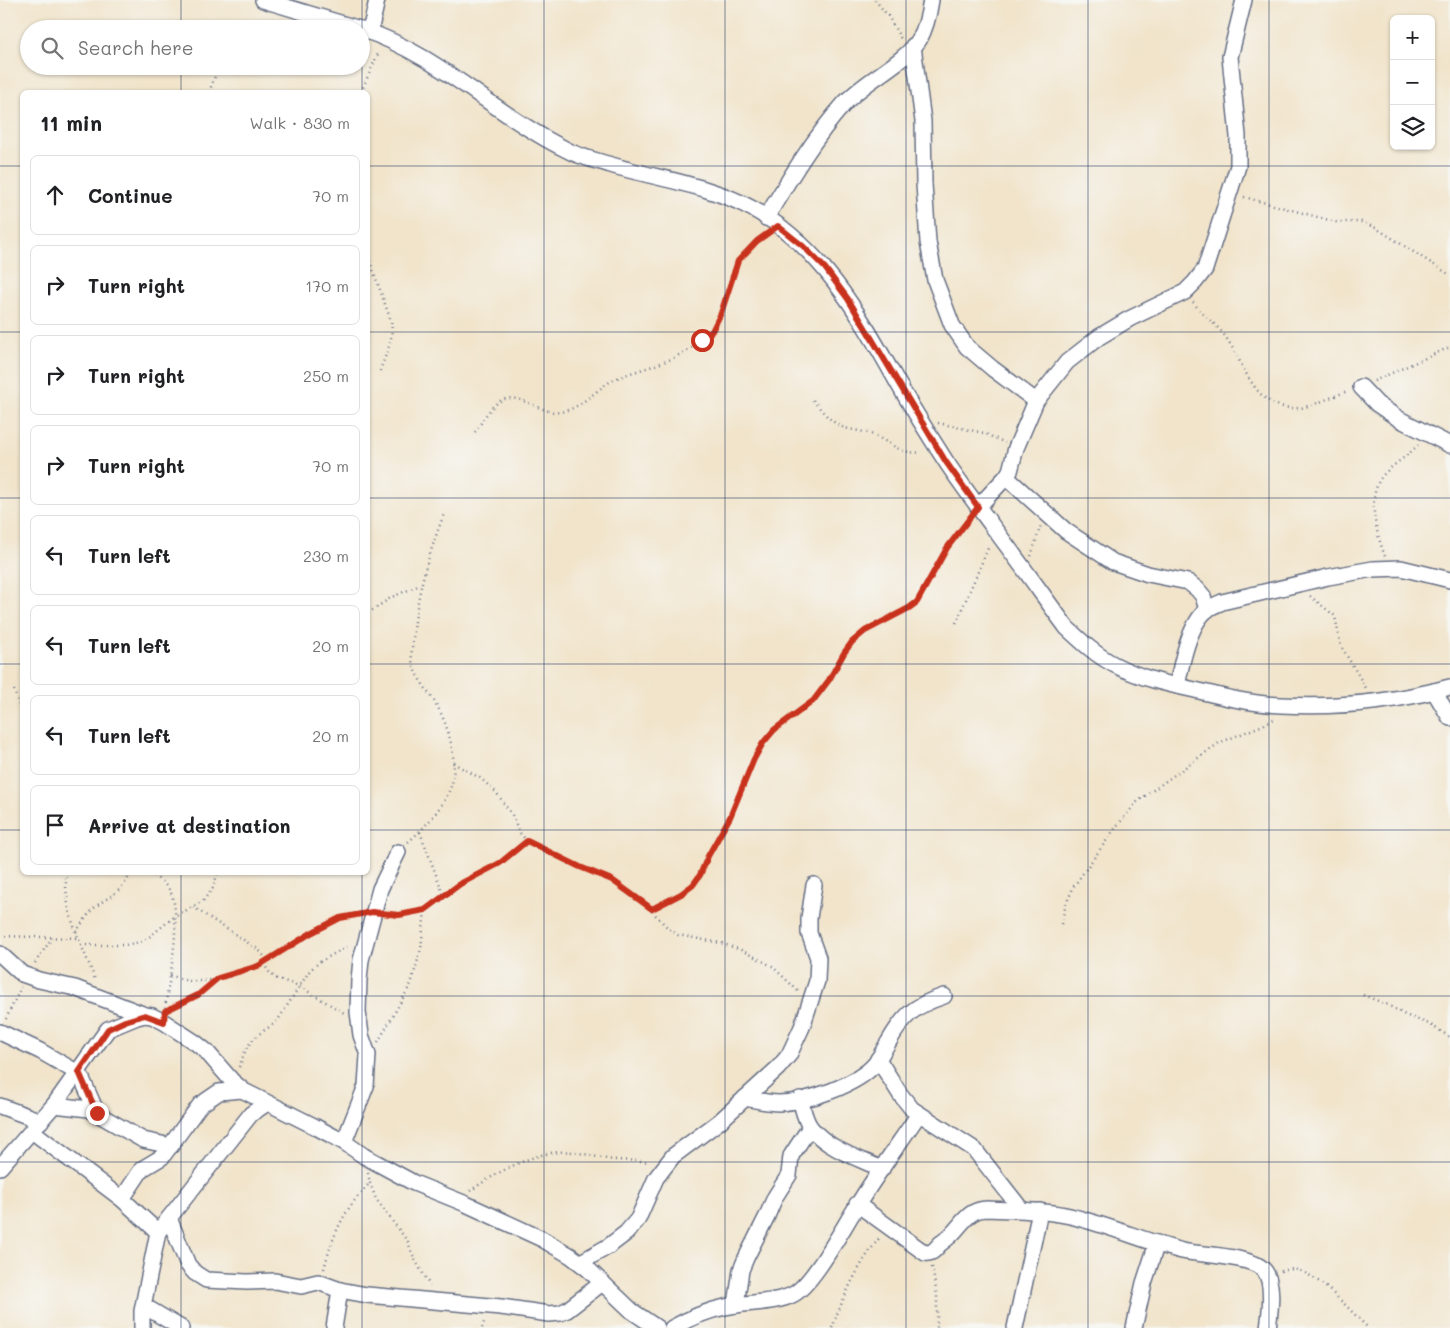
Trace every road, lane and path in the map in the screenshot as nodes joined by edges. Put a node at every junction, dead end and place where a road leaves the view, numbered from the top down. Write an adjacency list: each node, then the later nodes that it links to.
1 (263, 0): 6 (street)
2 (377, 0): 7 (street)
3 (875, 0): 10 (path)
4 (931, 0): 10 (street)
5 (1244, 0): 16 (street)
6 (330, 20)
7 (368, 20)
8 (370, 32): 9 (street)
9 (384, 38): 11 (path); 17 (street)
10 (911, 48): 17 (street); 25 (street)
11 (370, 71)
12 (216, 75): 14 (path)
13 (368, 75): 15 (path)
14 (210, 90)
15 (362, 90)
16 (1230, 194): 19 (path); 20 (street)
17 (772, 222): 26 (street); 27 (path)
18 (370, 262): 22 (path)
19 (1450, 275)
20 (1185, 292): 23 (path); 25 (street)
21 (1450, 347): 23 (path)
22 (380, 371)
23 (1361, 387): 28 (street)
24 (813, 400): 31 (path)
25 (1036, 401): 30 (street)
26 (920, 419): 30 (path); 31 (street)
27 (475, 432)
28 (1428, 434): 29 (street); 37 (path)
29 (1450, 445)
30 (1016, 448): 32 (street)
31 (939, 450): 33 (street)
32 (1006, 478): 33 (street); 34 (street)
33 (978, 507): 36 (street); 64 (path)
34 (1046, 512): 38 (path); 42 (street)
35 (444, 514): 40 (path)
36 (996, 531): 38 (street); 44 (path)
37 (1389, 569): 39 (street); 41 (street)
38 (1030, 577): 45 (street)
39 (1450, 580)
40 (420, 584): 43 (path); 53 (path)
41 (1299, 585): 42 (street); 49 (path)
42 (1207, 610): 45 (street)
43 (370, 612)
44 (956, 622)
45 (1176, 686): 50 (street)
46 (1450, 686): 48 (street)
47 (14, 690): 51 (path)
48 (1434, 691): 49 (street); 52 (street)
49 (1374, 702): 50 (street)
50 (1293, 705): 68 (path)
51 (20, 709)
52 (1450, 718)
53 (453, 763): 54 (path); 55 (path)
54 (420, 832): 56 (path); 62 (path)
55 (527, 841): 62 (path); 64 (path)
56 (398, 852): 66 (street)
57 (66, 875): 69 (path)
58 (130, 875): 69 (path)
59 (153, 875): 67 (path)
60 (217, 875): 63 (path)
61 (814, 885): 85 (street)
62 (444, 896): 65 (path)
63 (193, 907): 67 (path); 76 (path)
64 (652, 909): 85 (path)
65 (425, 910): 66 (path); 90 (path)
66 (372, 912): 70 (street); 76 (path)
67 (174, 918): 74 (path); 79 (path)
68 (1061, 924)
69 (76, 932): 73 (path)
70 (367, 933): 81 (path); 87 (street)
71 (0, 936): 72 (path)
72 (52, 938): 73 (path); 78 (path)
73 (78, 938): 74 (path)
74 (81, 945): 84 (path)
75 (0, 954): 78 (street)
76 (265, 961): 80 (path); 81 (path)
77 (0, 972): 78 (street)
78 (25, 975): 84 (street); 88 (path)
79 (170, 975): 80 (path); 80 (path)
80 (218, 978)
81 (298, 986): 87 (path); 93 (path)
82 (1363, 995): 89 (path)
83 (944, 996): 91 (street)
84 (102, 998): 86 (street)
85 (811, 1004): 94 (street)
86 (145, 1015): 92 (street); 93 (street)
87 (359, 1020): 90 (street)
88 (1, 1032): 92 (street)
89 (1450, 1037)
90 (368, 1054): 103 (street)
91 (878, 1059): 95 (street); 100 (street)
92 (79, 1072): 97 (street); 99 (street)
93 (237, 1086): 96 (street); 104 (street)
94 (744, 1098): 95 (street); 106 (street)
95 (800, 1099): 102 (street)
96 (267, 1103): 103 (street); 115 (street)
97 (54, 1105): 99 (street); 101 (street)
98 (0, 1106): 101 (street)
99 (97, 1113): 104 (street)
100 (919, 1114): 108 (street); 113 (street)
101 (36, 1126): 107 (street); 110 (street)
102 (810, 1127): 108 (street); 126 (street)
103 (344, 1142): 105 (street)
104 (171, 1146): 110 (street)
105 (366, 1157): 109 (path); 111 (street)
106 (665, 1164): 111 (path); 120 (street)
107 (0, 1167)
108 (882, 1169): 112 (street)
109 (370, 1183): 122 (path); 125 (path)
110 (122, 1200): 117 (street)
111 (457, 1200): 120 (street)
112 (858, 1204): 116 (street); 126 (street)
113 (1021, 1209): 114 (street); 119 (street)
114 (1040, 1211): 118 (street); 135 (street)
115 (169, 1218): 117 (street); 122 (street)
116 (888, 1227): 119 (street); 133 (path)
117 (158, 1232): 127 (street)
118 (1157, 1243): 121 (street); 136 (street)
119 (930, 1254): 134 (path)
120 (580, 1262): 123 (street)
121 (1266, 1274): 137 (street); 138 (path)
122 (321, 1283): 124 (street)
123 (602, 1283): 125 (street); 131 (street)
124 (340, 1290): 125 (street); 130 (street)
125 (433, 1301)
126 (736, 1305): 132 (street)
127 (144, 1306): 128 (street); 129 (street)
128 (142, 1328)
129 (181, 1328)
130 (334, 1328)
131 (657, 1328)
132 (672, 1328)
133 (832, 1328)
134 (937, 1328)
135 (1015, 1328)
136 (1134, 1328)
137 (1268, 1328)
138 (1368, 1328)

